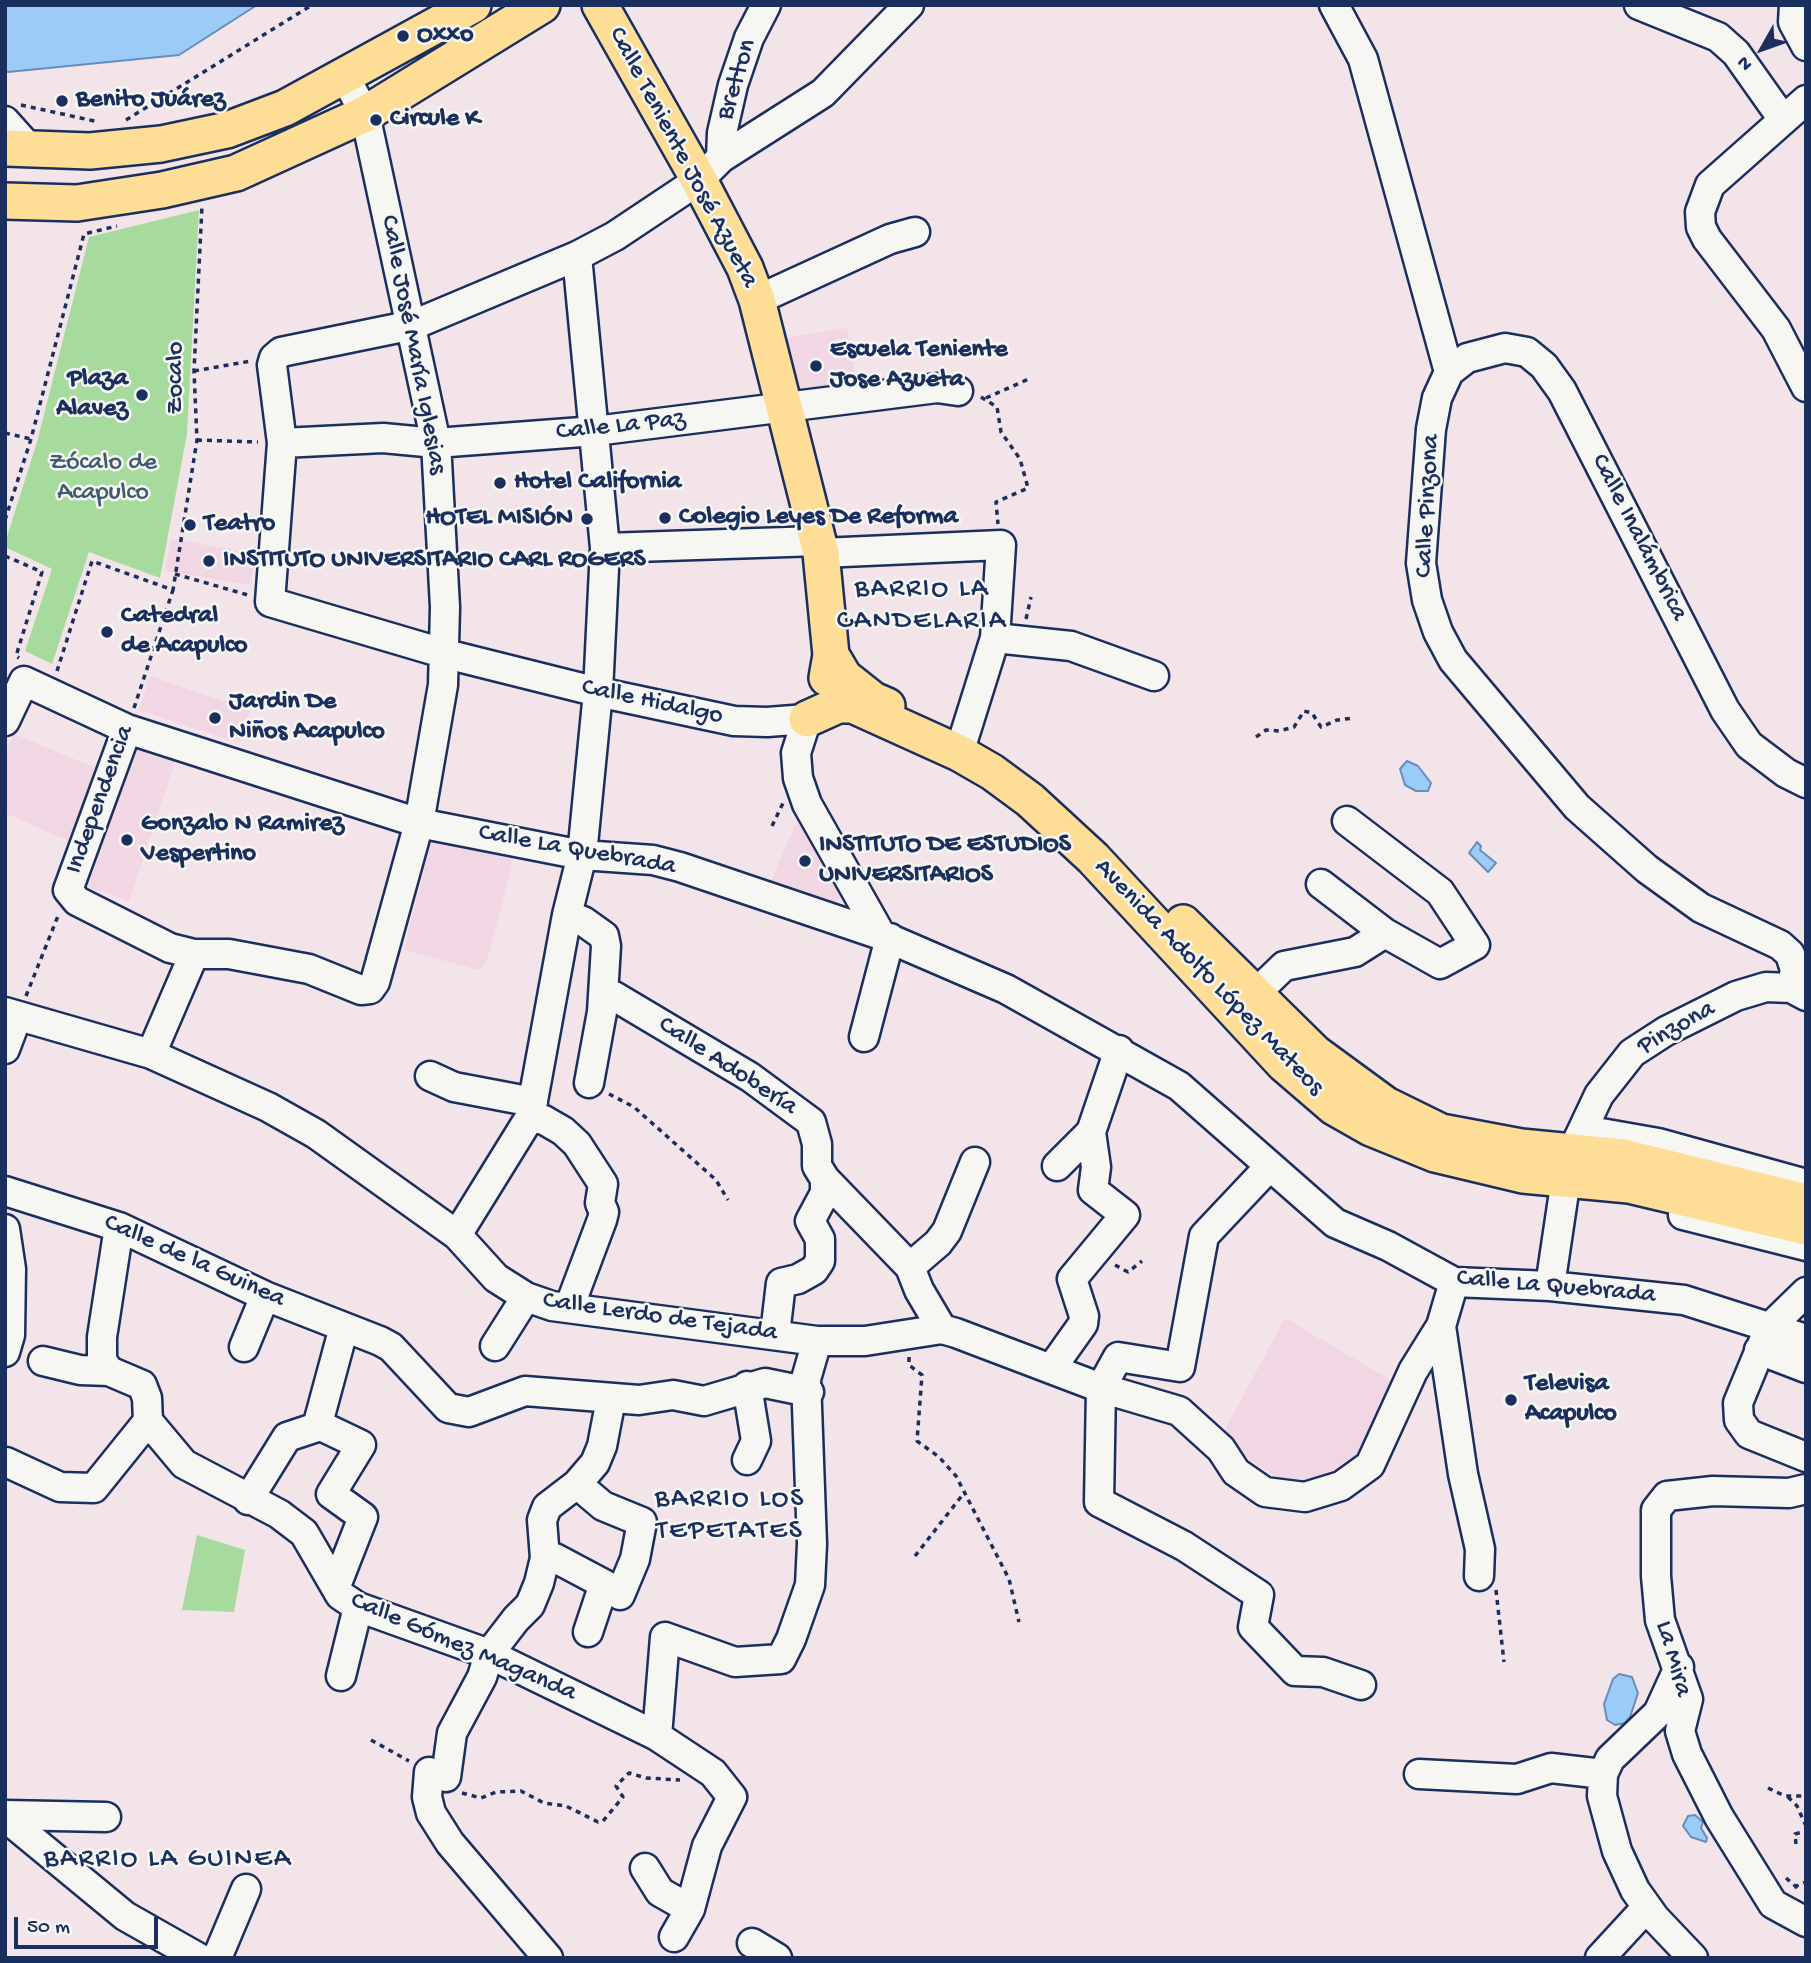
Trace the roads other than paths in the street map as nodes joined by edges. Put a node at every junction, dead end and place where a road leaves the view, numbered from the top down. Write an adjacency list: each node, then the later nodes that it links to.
1 (473, 5): 10 (main road)
2 (542, 5): 13 (main road)
3 (600, 5): 16 (main road, Calle Teniente José Azueta)
4 (765, 5): 16 (street, Bretton)
5 (909, 5): 16 (street)
6 (1334, 5): 22 (street)
7 (1639, 5): 14 (street)
8 (1794, 5): 9 (street)
9 (1806, 46)
10 (345, 77): 13 (street, Calle José María Iglesias); 15 (main road)
11 (1806, 100): 14 (street)
12 (11, 113): 15 (street)
13 (365, 114): 17 (main road); 21 (street, Calle José María Iglesias)
14 (1782, 118): 23 (street)
15 (17, 149)
16 (710, 169): 19 (street); 20 (main road, Calle Teniente José Azueta)
17 (5, 201)
18 (915, 232): 20 (street)
19 (577, 256): 21 (street); 26 (street)
20 (757, 300): 25 (main road, Calle Teniente José Azueta)
21 (413, 324): 27 (street); 28 (street, Calle José María Iglesias)
22 (1450, 372): 41 (street, Calle Inalámbrica); 51 (street, Calle Pinzona)
23 (1806, 387)
24 (958, 391): 25 (street, Calle La Paz)
25 (783, 409): 26 (street, Calle La Paz); 29 (main road, Calle Teniente José Azueta)
26 (595, 431): 28 (street, Calle La Paz); 30 (street)
27 (282, 443): 28 (street, Calle La Paz); 32 (street, Calle Hidalgo)
28 (436, 443): 32 (street, Calle José María Iglesias)
29 (820, 547): 30 (street); 31 (street); 33 (main road, Calle Teniente José Azueta)
30 (605, 548): 35 (street)
31 (995, 638): 34 (street); 40 (street)
32 (446, 654): 35 (street, Calle Hidalgo); 43 (street, Calle José María Iglesias)
33 (831, 655): 36 (main road, Avenida Adolfo López Mateos); 37 (main road, Calle Teniente José Azueta)
34 (1154, 676)
35 (598, 692): 37 (street, Calle Hidalgo); 44 (street)
36 (871, 705): 37 (main road, Avenida Adolfo López Mateos); 40 (main road, Avenida Adolfo López Mateos)
37 (807, 719): 48 (street)
38 (5, 721): 39 (street, Calle La Quebrada)
39 (127, 729): 43 (street, Calle La Quebrada); 49 (street, Independencia)
40 (962, 746): 53 (main road, Avenida Adolfo López Mateos); 64 (main road, Avenida Adolfo López Mateos)
41 (1806, 783)
42 (1347, 821): 47 (street)
43 (419, 823): 44 (street, Calle La Quebrada); 50 (street, Calle José María Iglesias)
44 (582, 855): 46 (street); 48 (street, Calle La Quebrada)
45 (1321, 884): 47 (street)
46 (567, 915): 52 (street); 61 (street)
47 (1385, 933): 53 (street)
48 (885, 937): 55 (street); 57 (street, Calle La Quebrada)
49 (194, 954): 50 (street, Independencia); 58 (street)
50 (370, 989)
51 (1798, 992): 64 (street, Pinzona)
52 (604, 994): 60 (street); 67 (street, Calle Adobería)
53 (1255, 994): 64 (main road, Avenida Adolfo López Mateos)
54 (11, 1015): 56 (street); 58 (street, Calle Lerdo de Tejada)
55 (864, 1037)
56 (5, 1049)
57 (1119, 1050): 62 (street); 66 (street, Calle La Quebrada)
58 (151, 1054): 74 (street, Calle Lerdo de Tejada)
59 (430, 1076): 61 (street)
60 (589, 1083)
61 (532, 1110): 74 (street); 82 (street)
62 (1091, 1132): 65 (street); 95 (street)
63 (975, 1162): 76 (street)
64 (1572, 1163): 68 (street); 70 (main road, Avenida Adolfo López Mateos); 72 (main road, Avenida Adolfo López Mateos); 75 (street); 78 (street)
65 (1057, 1166)
66 (1270, 1166): 77 (street, Calle La Quebrada); 98 (street)
67 (825, 1179): 76 (street); 86 (street)
68 (1806, 1184)
69 (5, 1191): 71 (street, Calle de la Guinea)
70 (1806, 1202)
71 (119, 1227): 80 (street, Calle de la Guinea); 96 (street)
72 (1806, 1227)
73 (5, 1229): 92 (street)
74 (457, 1235): 81 (street, Calle Lerdo de Tejada)
75 (1806, 1246)
76 (910, 1266): 85 (street)
77 (1454, 1282): 78 (street, Calle La Quebrada); 83 (street)
78 (1550, 1286): 87 (street, Calle La Quebrada)
79 (1806, 1292): 87 (street)
80 (265, 1296): 84 (street, Calle de la Guinea); 91 (street)
81 (526, 1297): 82 (street, Calle Lerdo de Tejada); 90 (street)
82 (569, 1308): 89 (street, Calle Lerdo de Tejada)
83 (1441, 1326): 98 (street, Calle Lerdo de Tejada); 110 (street)
84 (344, 1327): 100 (street, Calle de la Guinea); 102 (street)
85 (942, 1329): 89 (street, Calle Lerdo de Tejada); 95 (street, Calle Lerdo de Tejada)
86 (775, 1334)
87 (1764, 1339): 88 (street); 94 (street); 103 (street)
88 (1806, 1339)
89 (817, 1341): 99 (street)
90 (495, 1346)
91 (244, 1347)
92 (5, 1352)
93 (43, 1361): 96 (street)
94 (1806, 1368)
95 (1051, 1369): 98 (street, Calle Lerdo de Tejada)
96 (109, 1371): 101 (street)
97 (747, 1386): 99 (street, Calle de la Guinea); 100 (street, Calle de la Guinea); 104 (street)
98 (1101, 1388): 118 (street)
99 (809, 1392): 119 (street)
100 (611, 1399): 106 (street)
101 (148, 1421): 105 (street); 108 (street, Calle Gómez Maganda)
102 (317, 1424): 108 (street); 112 (street)
103 (1806, 1457)
104 (747, 1460)
105 (6, 1462)
106 (578, 1485): 109 (street); 111 (street)
107 (1806, 1489): 116 (street, La Mira)
108 (248, 1500): 112 (street, Calle Gómez Maganda)
109 (545, 1558): 111 (street); 115 (street)
110 (1488, 1579)
111 (604, 1584): 114 (street)
112 (335, 1586): 113 (street, Calle Gómez Maganda)
113 (358, 1607): 115 (street, Calle Gómez Maganda); 117 (street)
114 (588, 1632)
115 (489, 1654): 119 (street, Calle Gómez Maganda); 133 (street)
116 (1679, 1667): 121 (street); 128 (street, La Mira)
117 (341, 1676)
118 (1361, 1685)
119 (657, 1736): 127 (street, Calle Gómez Maganda)
120 (1419, 1774): 121 (street)
121 (1603, 1774): 126 (street)
122 (5, 1816): 123 (street); 131 (street)
123 (106, 1817)
124 (645, 1868): 127 (street)
125 (246, 1889): 132 (street)
126 (1647, 1907): 135 (street); 136 (street)
127 (690, 1909): 129 (street)
128 (1806, 1922)
129 (674, 1937)
130 (752, 1944): 134 (street)
131 (199, 1958)
132 (217, 1958)
133 (548, 1958)
134 (777, 1958)
135 (1600, 1958)
136 (1693, 1958)

